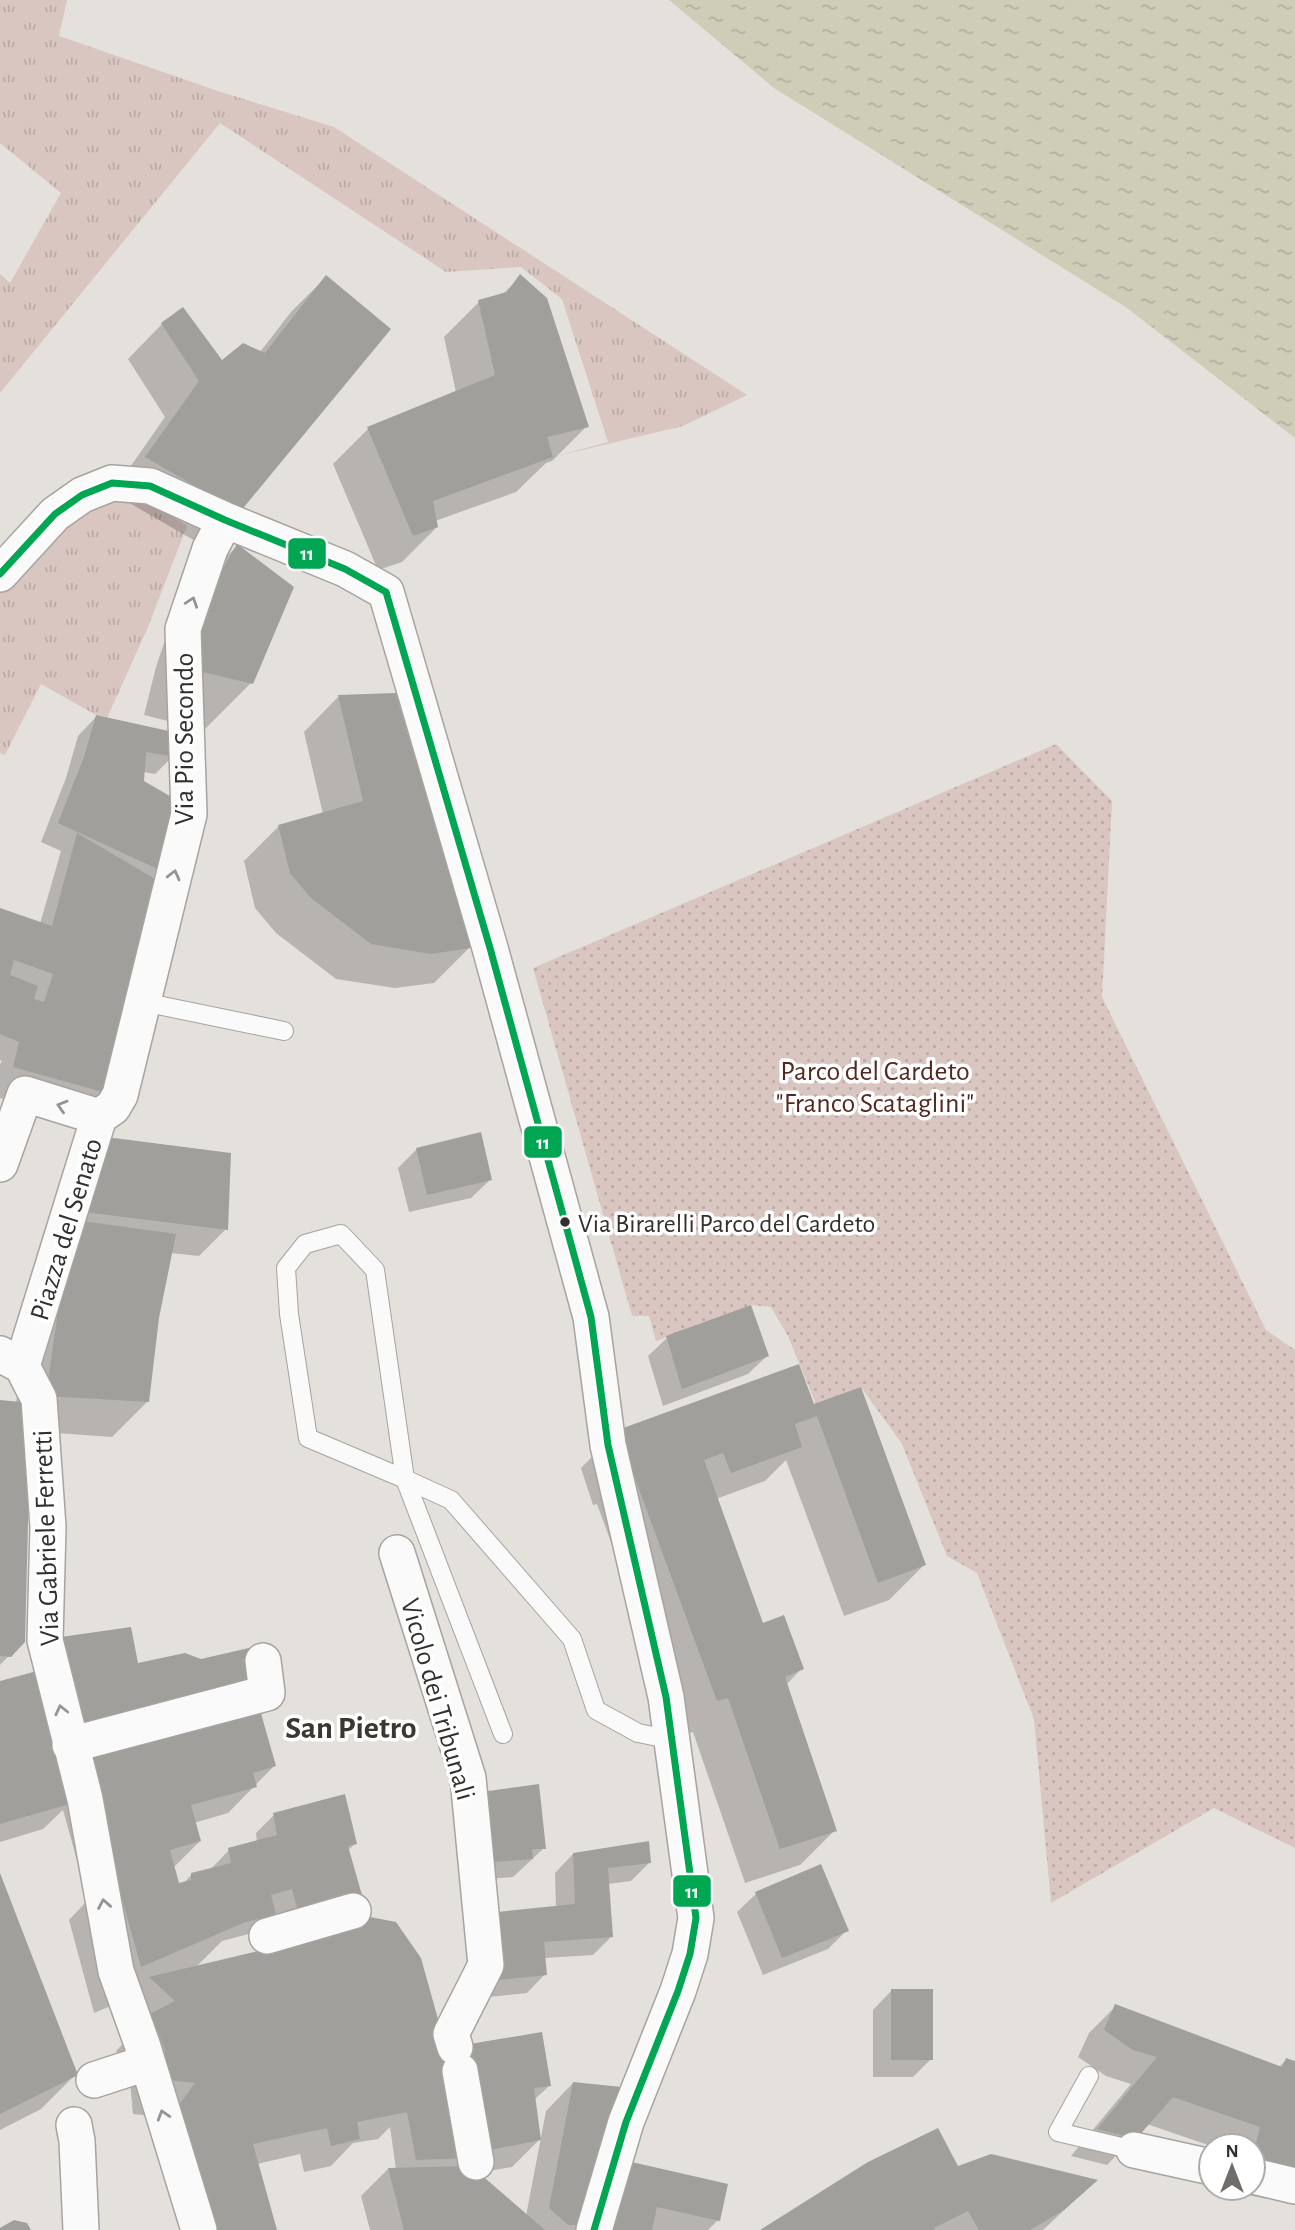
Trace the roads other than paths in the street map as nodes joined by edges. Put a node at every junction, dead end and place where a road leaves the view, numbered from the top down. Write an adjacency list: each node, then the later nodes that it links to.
1 (225, 520): 2 (street); 3 (street, Via Pio Secondo, one-way to 1); 13 (street)
2 (0, 574)
3 (143, 1002): 4 (lane); 5 (street, Via Pio Secondo)
4 (284, 1031)
5 (99, 1117): 6 (street, Piazza del Senato, one-way to 6); 7 (street, Piazza del Senato)
6 (0, 1164)
7 (11, 1360): 8 (street, Piazza del Senato)
8 (39, 1399): 14 (street, Via Gabriele Ferretti, one-way to 8)
9 (405, 1479): 9 (lane); 12 (lane); 13 (lane)
10 (397, 1553): 22 (street, Vicolo dei Tribunali)
11 (262, 1661): 14 (street)
12 (503, 1734)
13 (673, 1740): 28 (street)
14 (70, 1745): 17 (street, Via Gabriele Ferretti, one-way to 14)
15 (353, 1911): 16 (street)
16 (267, 1936)
17 (146, 2063): 19 (street); 27 (street, Via Gabriele Ferretti, one-way to 17)
18 (1089, 2076): 21 (lane)
19 (94, 2080)
20 (74, 2125): 26 (street)
21 (1134, 2150): 23 (street)
22 (476, 2162)
23 (1197, 2164)
24 (1267, 2179): 25 (street)
25 (1295, 2186)
26 (81, 2230)
27 (199, 2230)
28 (594, 2230)

